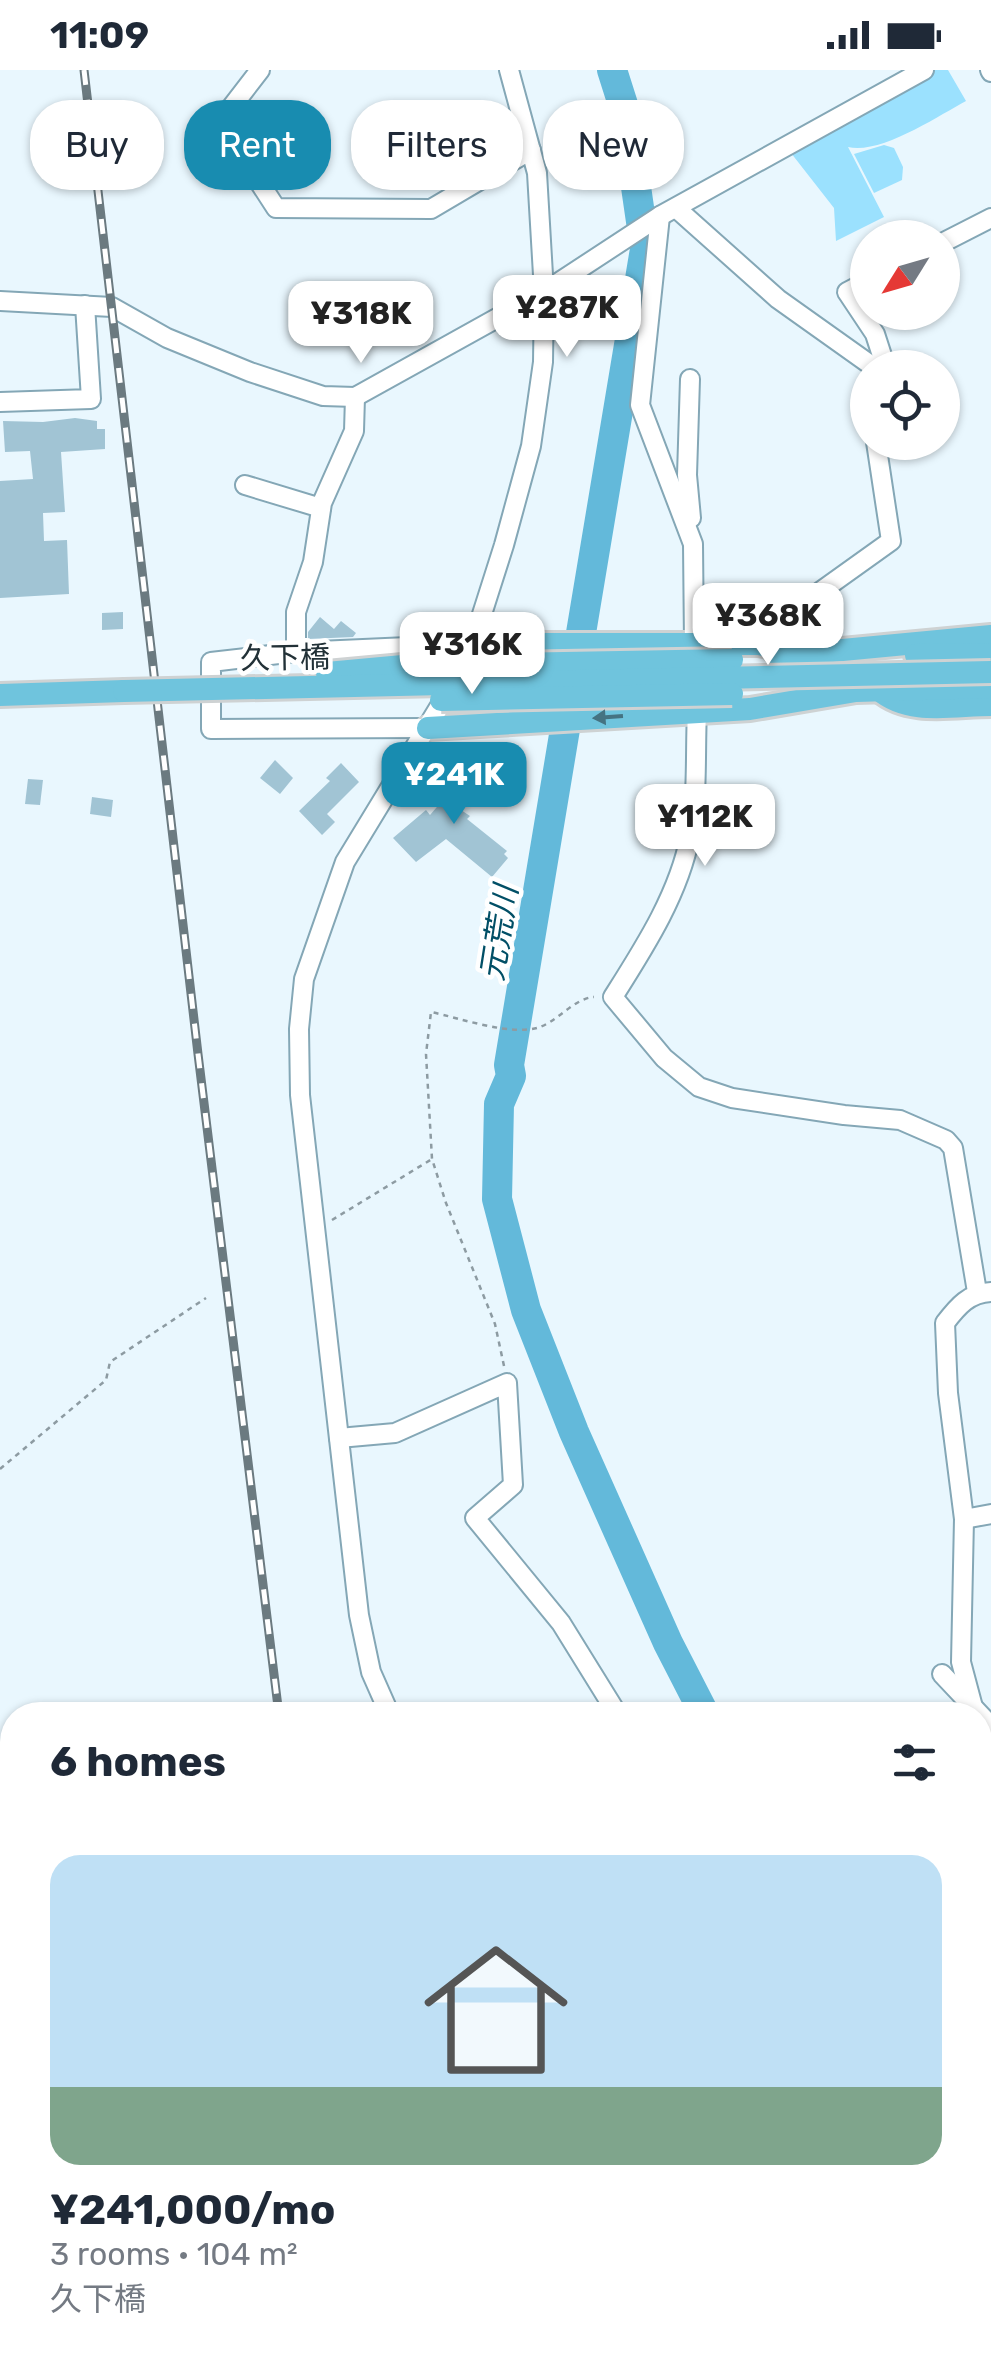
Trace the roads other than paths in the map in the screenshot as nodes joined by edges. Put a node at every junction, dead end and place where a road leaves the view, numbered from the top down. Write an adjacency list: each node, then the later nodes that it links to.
1 (260, 70): 4 (street)
2 (509, 70): 4 (street)
3 (924, 70): 5 (street)
4 (531, 150): 8 (street)
5 (668, 212): 8 (street); 11 (street); 18 (street)
6 (991, 218): 7 (street)
7 (960, 234)
8 (544, 292): 13 (street); 20 (street)
9 (0, 301): 10 (street)
10 (84, 304): 13 (street); 14 (street)
11 (850, 350)
12 (690, 380): 18 (street)
13 (355, 397): 17 (street)
14 (0, 402)
15 (879, 460): 24 (street)
16 (245, 484): 17 (street)
17 (321, 508): 23 (street)
18 (693, 544): 21 (street)
19 (991, 636): 22 (main road)
20 (475, 644): 21 (main road); 23 (street); 34 (street)
21 (694, 644): 24 (main road)
22 (858, 650): 24 (main road); 25 (main road)
23 (296, 652): 34 (street)
24 (740, 652): 29 (main road, bridge)
25 (991, 654)
26 (991, 672): 29 (main road, 久下橋, bridge)
27 (991, 687): 28 (main road)
28 (879, 690): 31 (main road); 32 (main road)
29 (124, 691): 30 (main road, 久下橋); 31 (main road, bridge)
30 (0, 695)
31 (800, 699): 33 (main road)
32 (991, 705)
33 (697, 711): 34 (main road, one-way to 34); 35 (street)
34 (428, 728): 36 (street)
35 (984, 1292): 38 (street)
36 (339, 1438): 40 (street); 41 (street)
37 (991, 1514): 38 (street)
38 (964, 1520): 43 (street)
39 (942, 1674): 42 (street)
40 (384, 1702)
41 (610, 1702)
42 (968, 1702)
43 (972, 1702)

